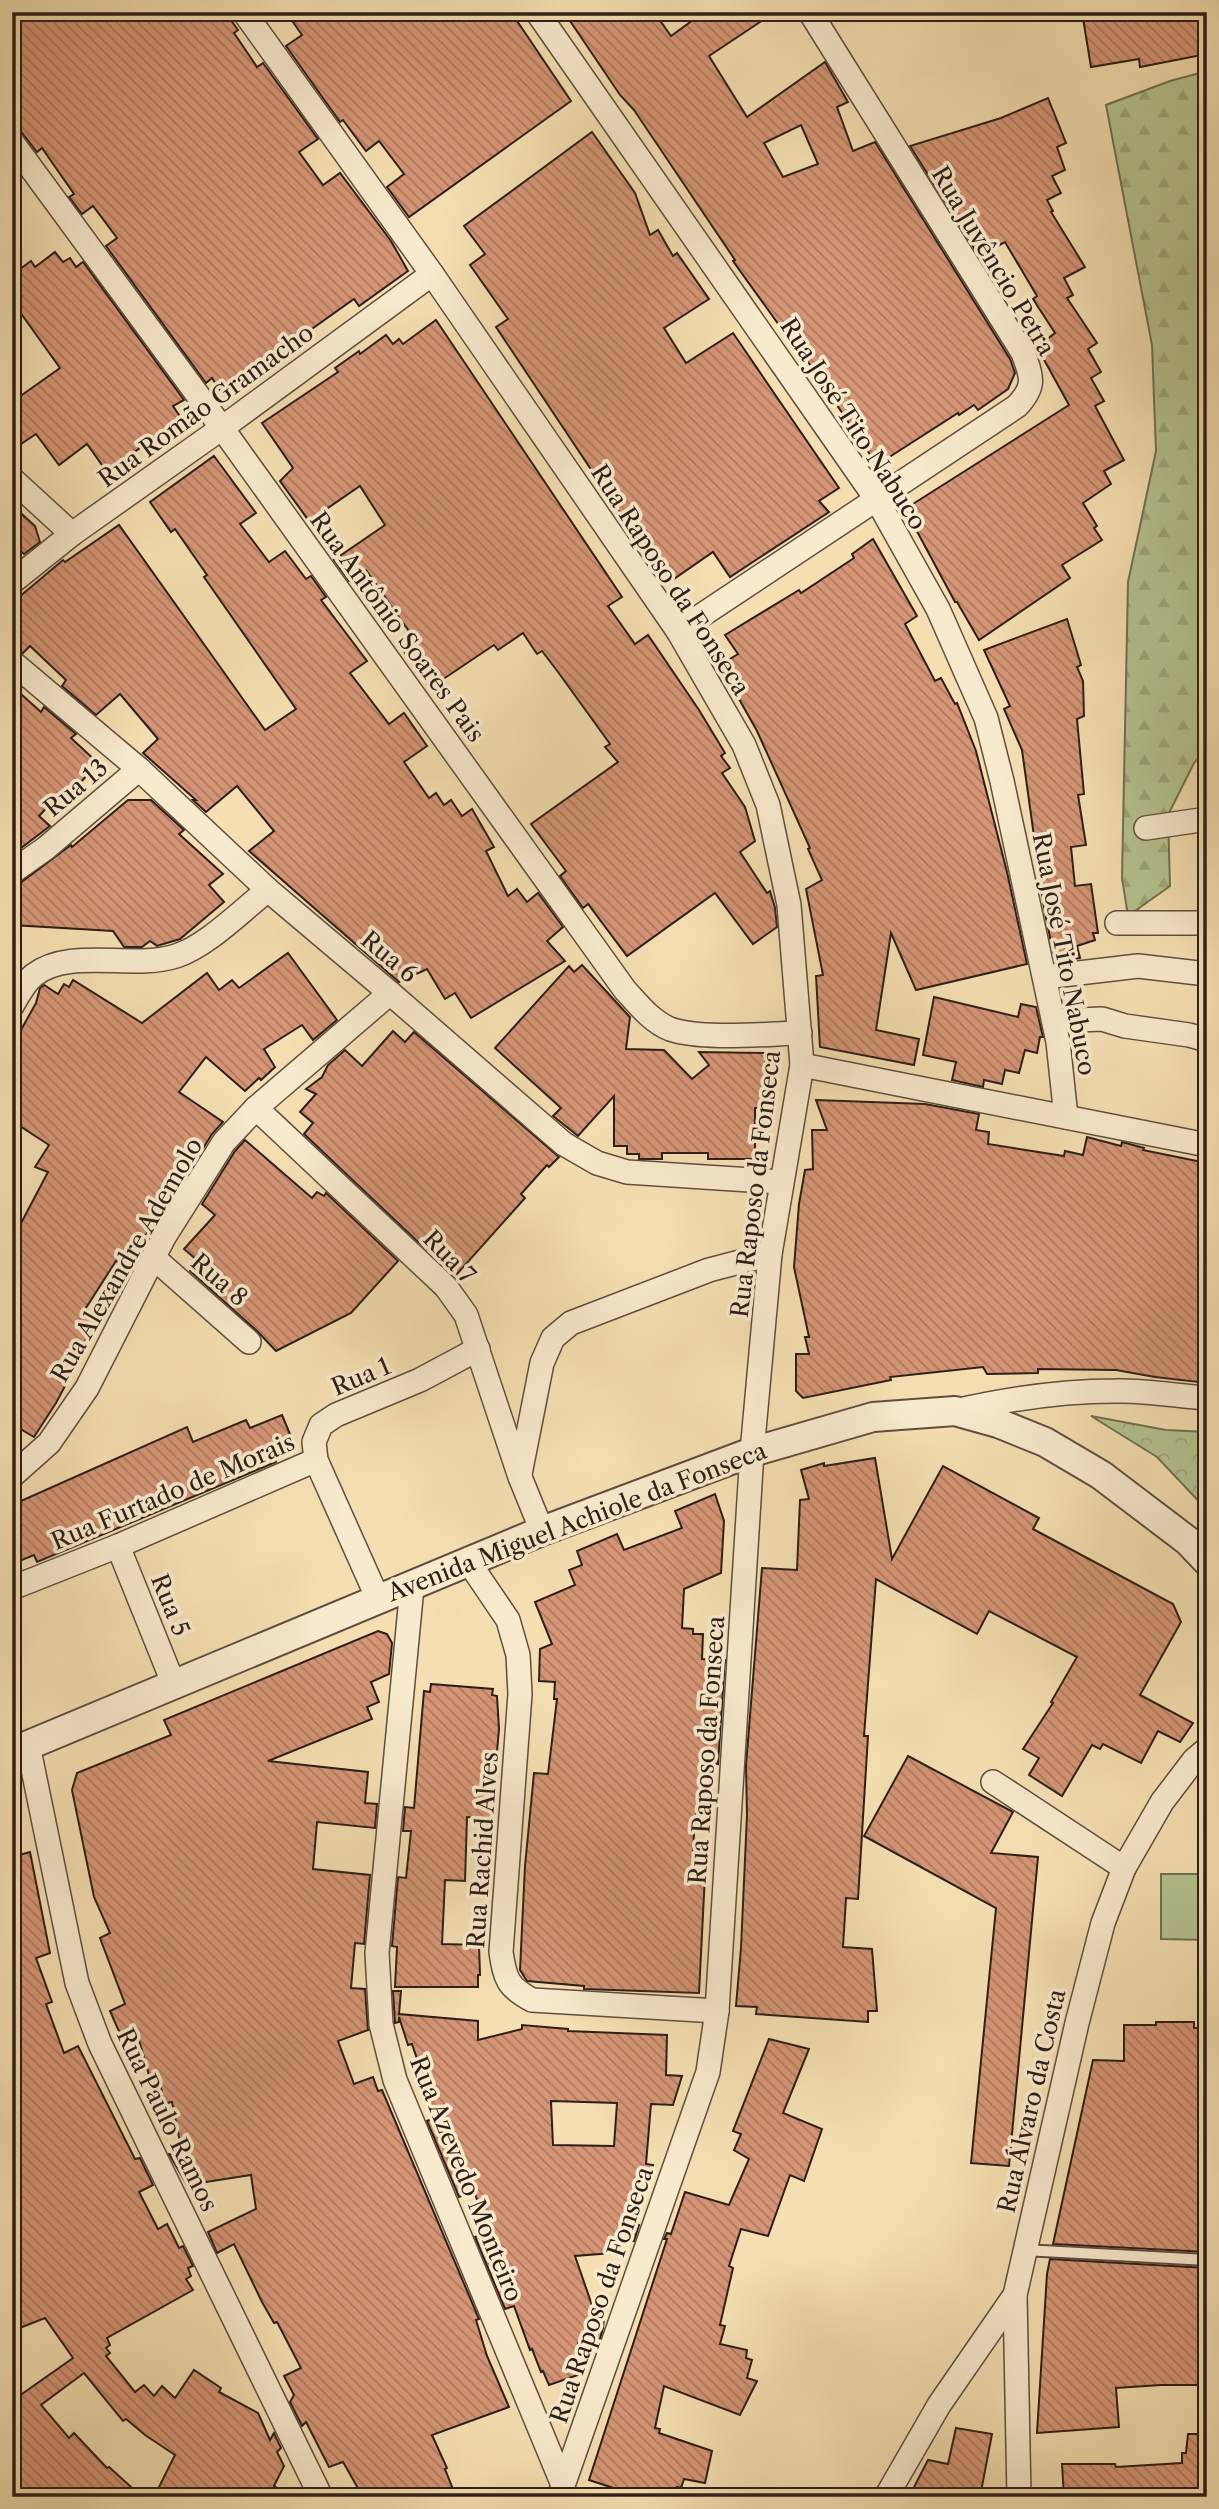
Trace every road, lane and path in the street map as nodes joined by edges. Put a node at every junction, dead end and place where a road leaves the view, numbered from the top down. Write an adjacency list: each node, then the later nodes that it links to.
1 (244, 12): 5 (street, Rua Raposo da Fonseca)
2 (537, 12): 8 (street, Rua José Tito Nabuco)
3 (810, 12): 8 (street, Rua Juvêncio Petra)
4 (12, 142): 6 (street, Rua Antônio Soares Pais)
5 (432, 274): 6 (street, Rua Romão Gramacho); 11 (street, Rua Raposo da Fonseca)
6 (222, 428): 9 (street, Rua Romão Gramacho); 25 (street, Rua Antônio Soares Pais)
7 (12, 479): 9 (street)
8 (877, 500): 11 (street, Rua Juvêncio Petra); 21 (street, Rua José Tito Nabuco)
9 (72, 534): 10 (street, Rua Romão Gramacho)
10 (12, 582)
11 (678, 631): 25 (street, Rua Raposo da Fonseca)
12 (12, 662): 13 (street, Rua 6)
13 (139, 769): 16 (street, Rua 13); 17 (street, Rua 6)
14 (1207, 819): 15 (street)
15 (1146, 828)
16 (12, 872)
17 (268, 890): 22 (street, Rua 6); 23 (street)
18 (1117, 923): 19 (street)
19 (1207, 923)
20 (1207, 974): 21 (street)
21 (1045, 977): 24 (street, Rua José Tito Nabuco)
22 (390, 993): 28 (street, Rua Alexandre Ademolo); 31 (street, Rua 6)
23 (12, 1006)
24 (1054, 1021): 26 (street); 29 (street, Rua José Tito Nabuco)
25 (800, 1033): 27 (street, Rua Raposo da Fonseca)
26 (1207, 1040)
27 (802, 1065): 29 (street); 31 (street, Rua Raposo da Fonseca)
28 (256, 1108): 33 (street, Rua Alexandre Ademolo); 35 (street, Rua 7)
29 (1066, 1117): 30 (street)
30 (1207, 1145)
31 (781, 1182): 32 (street, Rua Raposo da Fonseca)
32 (770, 1254): 38 (street, Rua Raposo da Fonseca); 41 (street)
33 (154, 1258): 34 (street, Rua 8); 40 (street, Rua Alexandre Ademolo)
34 (249, 1342)
35 (478, 1349): 39 (street, Rua 1); 41 (street, Rua 7)
36 (1207, 1398): 37 (street)
37 (955, 1411): 38 (street, Avenida Miguel Achiole da Fonseca); 45 (street, Avenida Miguel Achiole da Fonseca)
38 (752, 1452): 42 (street, Avenida Miguel Achiole da Fonseca); 54 (street, Rua Raposo da Fonseca)
39 (316, 1460): 43 (street, Rua Furtado de Morais); 48 (street)
40 (12, 1476)
41 (520, 1477): 42 (street, Rua 7)
42 (542, 1531): 44 (street, Avenida Miguel Achiole da Fonseca)
43 (118, 1546): 47 (street, Rua Furtado de Morais); 49 (street, Rua 5)
44 (468, 1560): 46 (street, Avenida Miguel Achiole da Fonseca); 54 (street, Rua Rachid Alves)
45 (1207, 1561)
46 (412, 1587): 48 (street, Avenida Miguel Achiole da Fonseca); 58 (street, Rua Azevedo Monteiro)
47 (12, 1588)
48 (378, 1599): 49 (street, Avenida Miguel Achiole da Fonseca)
49 (174, 1685): 50 (street, Avenida Miguel Achiole da Fonseca)
50 (20, 1749): 59 (street, Rua Paulo Ramos)
51 (1207, 1749): 53 (street, Rua Álvaro da Costa)
52 (993, 1782): 53 (street)
53 (1124, 1868): 55 (street, Rua Álvaro da Costa)
54 (717, 2011): 58 (street, Rua Raposo da Fonseca)
55 (1024, 2250): 56 (lane); 57 (street, Rua Álvaro da Costa)
56 (1207, 2260)
57 (1015, 2295): 60 (street); 61 (street, Rua Álvaro da Costa)
58 (561, 2491)
59 (321, 2497)
60 (886, 2497)
61 (1019, 2497)

